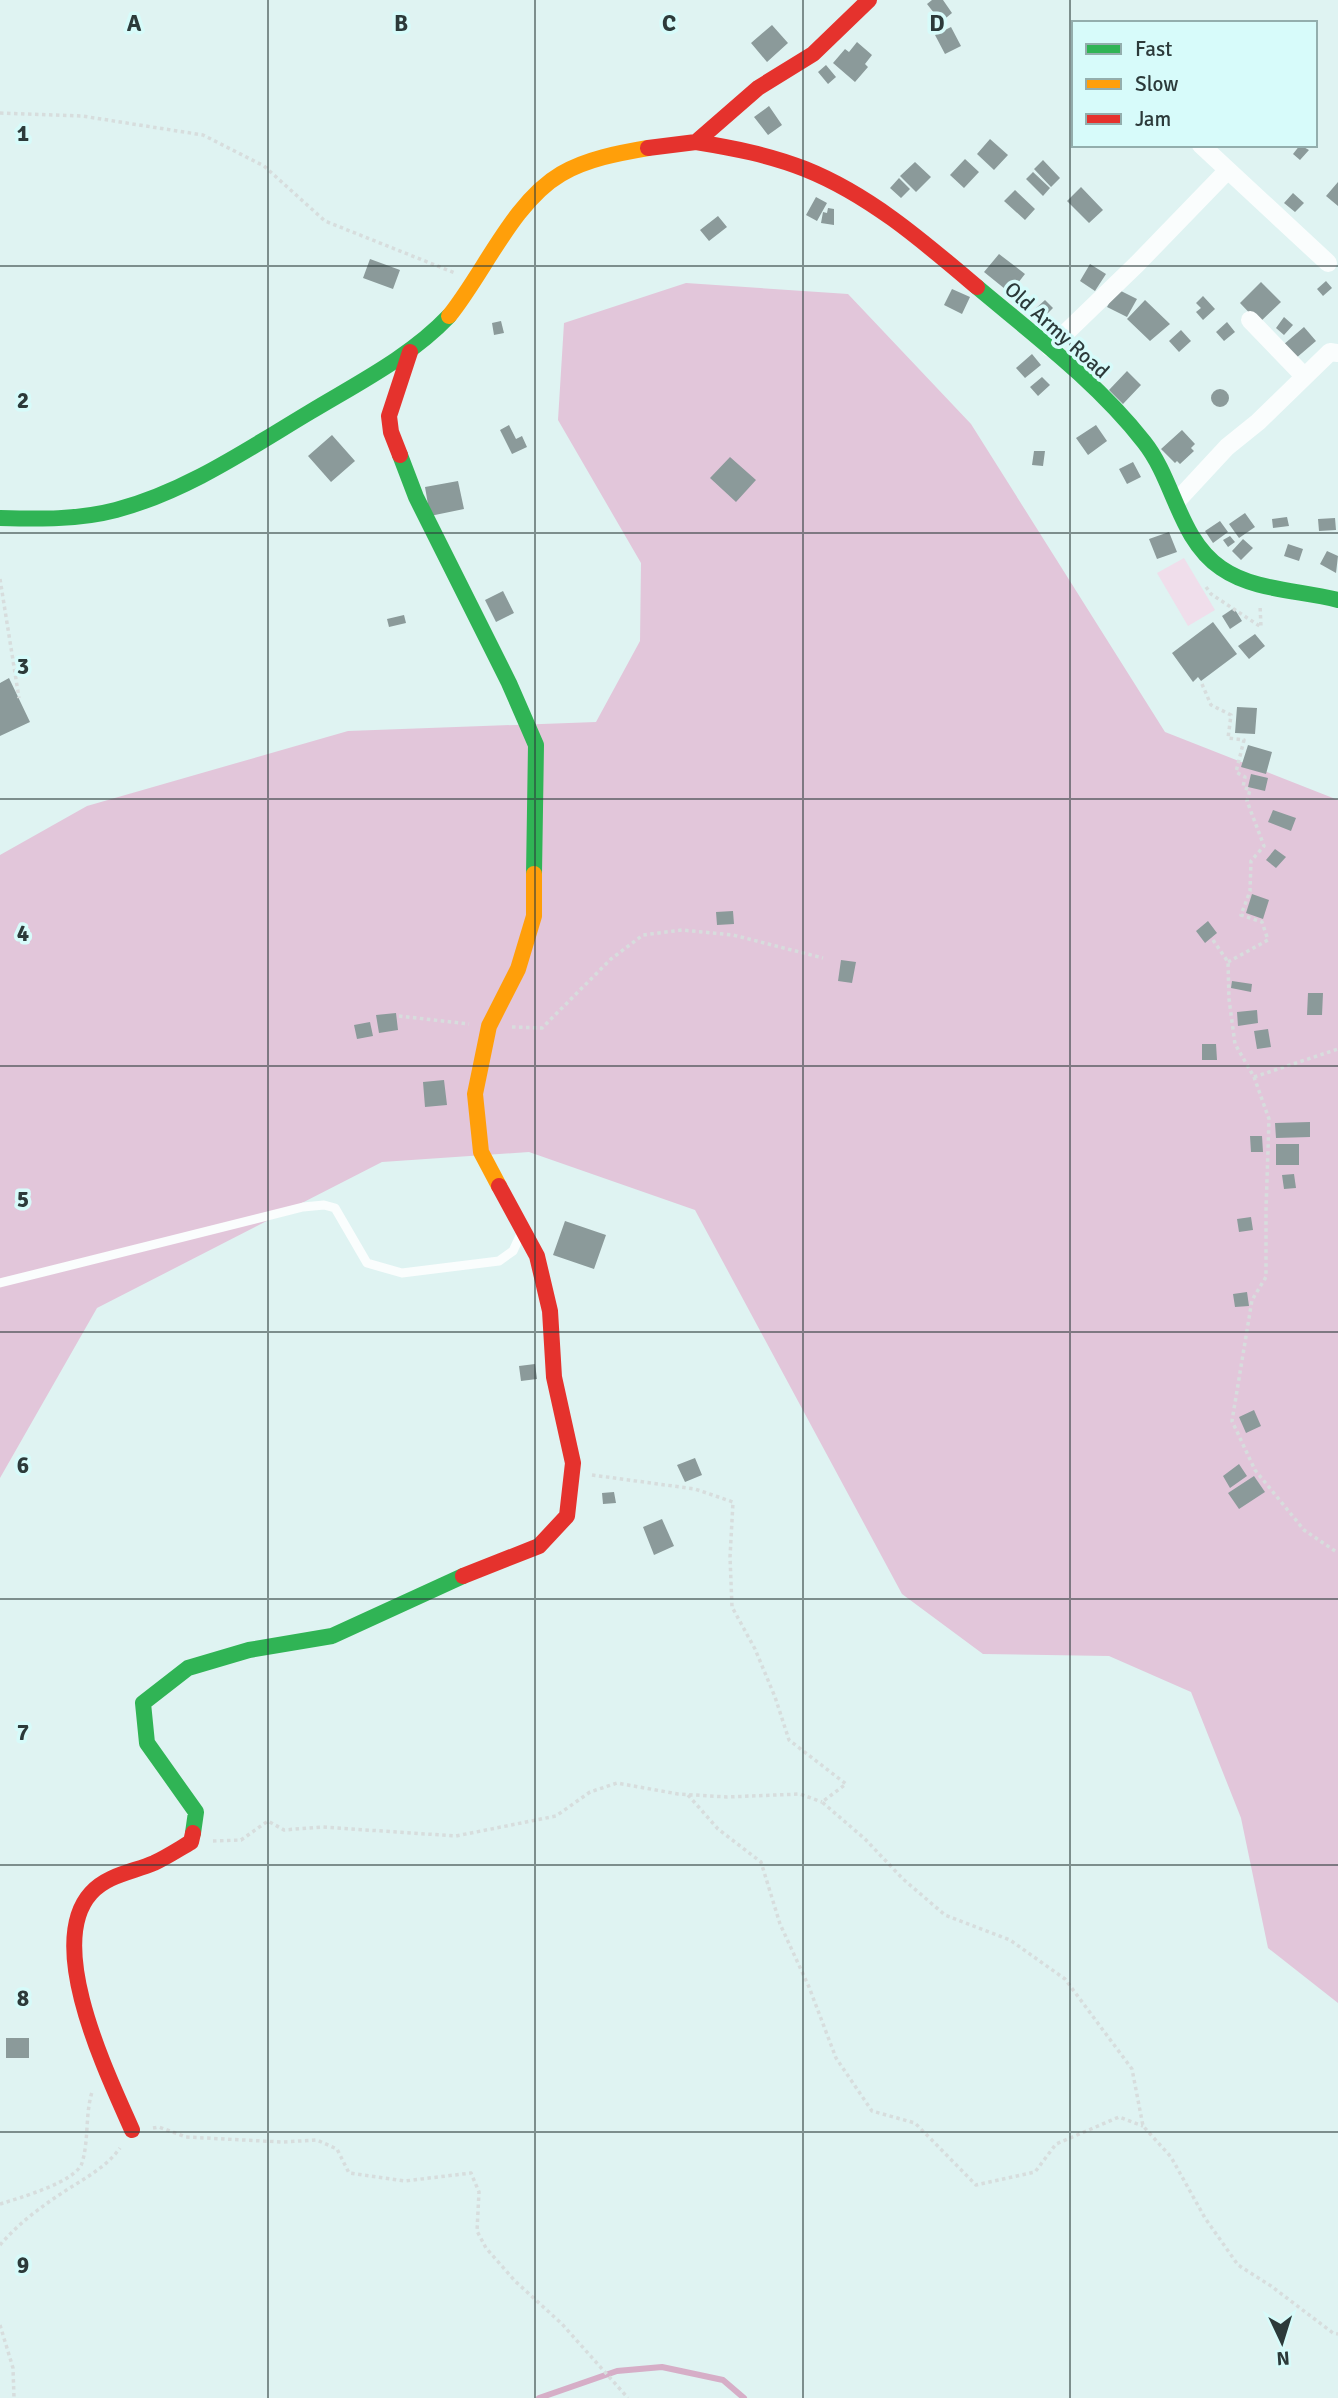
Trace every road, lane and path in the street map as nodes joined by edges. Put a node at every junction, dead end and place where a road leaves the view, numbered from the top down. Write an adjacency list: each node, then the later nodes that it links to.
1 (869, 0): 3 (street)
2 (0, 113): 7 (path)
3 (696, 142): 7 (street, Old Army Road); 9 (street, Old Army Road)
4 (1203, 147): 5 (street)
5 (1227, 172): 6 (street); 9 (street)
6 (1328, 263)
7 (473, 281): 10 (street, Old Army Road)
8 (1250, 320): 12 (street)
9 (1050, 348): 13 (street, Old Army Road)
10 (410, 352): 14 (street, Old Army Road); 23 (street)
11 (1338, 353): 12 (street)
12 (1304, 376): 13 (street)
13 (1176, 502): 16 (street, Old Army Road)
14 (0, 518)
15 (0, 579): 18 (path)
16 (1338, 600)
17 (1202, 684): 21 (path)
18 (19, 698)
19 (1213, 940): 21 (path)
20 (823, 958): 23 (path)
21 (1228, 962): 25 (path)
22 (399, 1017): 23 (path)
23 (489, 1026): 26 (street)
24 (1338, 1049): 25 (path)
25 (1254, 1077): 29 (path)
26 (523, 1231): 27 (lane); 28 (street)
27 (0, 1283)
28 (573, 1463): 31 (path); 32 (street)
29 (1338, 1553)
30 (688, 1795): 31 (path); 32 (path); 34 (path)
31 (822, 1802): 34 (path)
32 (191, 1842): 35 (street)
33 (93, 2081): 36 (path)
34 (1143, 2126): 39 (path)
35 (132, 2130): 37 (path); 41 (path)
36 (0, 2204)
37 (0, 2245)
38 (0, 2325): 40 (path)
39 (1338, 2334)
40 (14, 2398)
41 (628, 2398)

